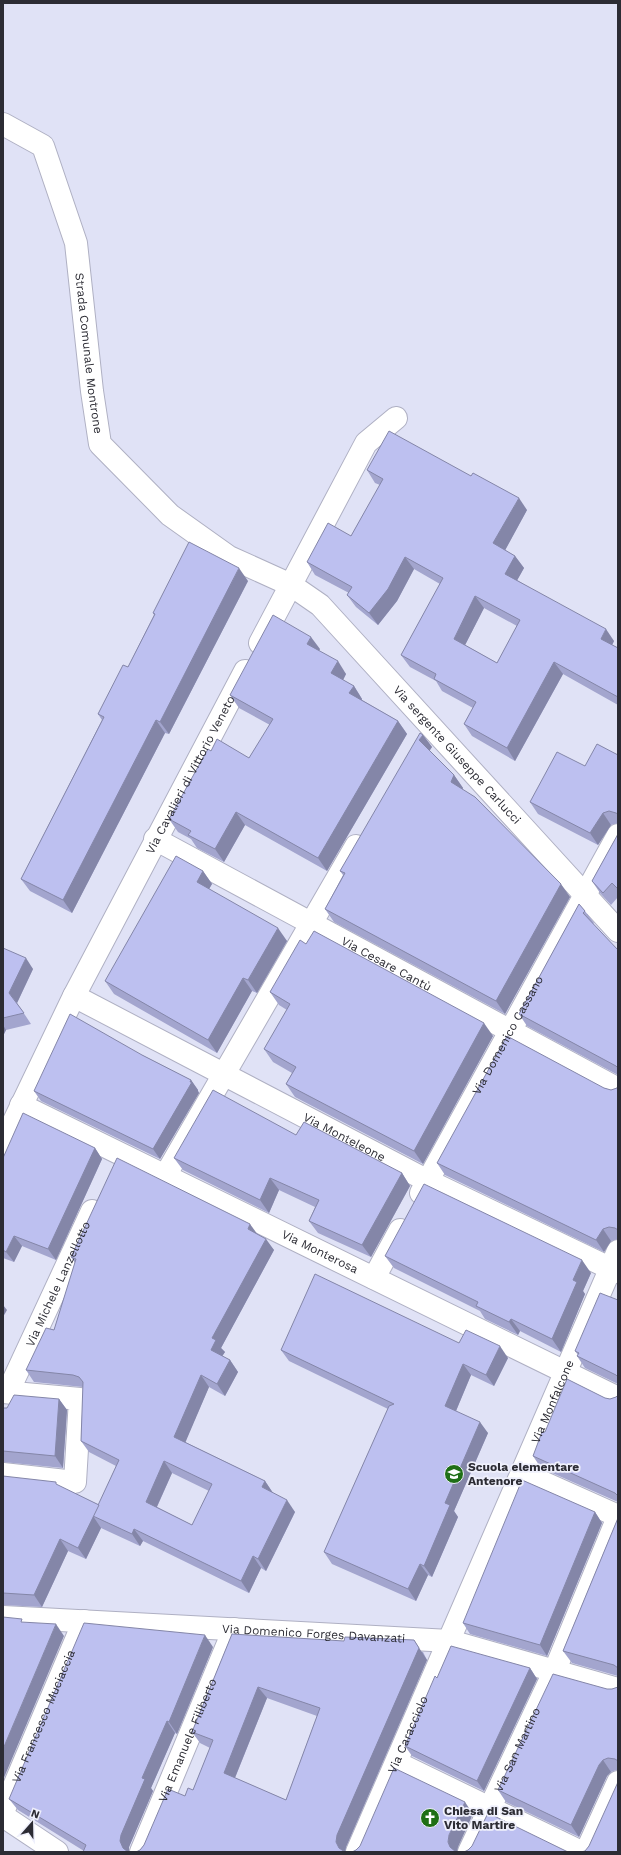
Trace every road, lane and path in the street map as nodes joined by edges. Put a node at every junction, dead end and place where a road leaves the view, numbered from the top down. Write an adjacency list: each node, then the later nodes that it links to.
1 (3, 124): 3 (street, Strada Comunale Montrone)
2 (396, 418): 3 (street, Via Cavalieri di Vittorio Veneto)
3 (291, 585): 4 (street, Via sergente Giuseppe Carlucci); 8 (street, Via Cavalieri di Vittorio Veneto)
4 (428, 723): 5 (street); 9 (street, Via sergente Giuseppe Carlucci)
5 (416, 744)
6 (368, 826): 10 (street)
7 (618, 834): 9 (street, Via Domenico Cassano)
8 (155, 839): 10 (street, Via Cesare Cantù); 12 (street, Via Cavalieri di Vittorio Veneto)
9 (584, 894): 11 (street, Via sergente Giuseppe Carlucci); 13 (street, Via Domenico Cassano)
10 (312, 923): 13 (street, Via Cesare Cantù); 14 (street)
11 (618, 931)
12 (74, 996): 14 (street, Via Monteleone); 16 (street, Via Cavalieri di Vittorio Veneto)
13 (509, 1031): 15 (street, Via Cesare Cantù); 19 (street, Via Domenico Cassano)
14 (224, 1074): 18 (street); 19 (street, Via Monteleone)
15 (618, 1090)
16 (21, 1105): 17 (street, Via Cavalieri di Vittorio Veneto); 18 (street, Via Monterosa)
17 (3, 1144)
18 (165, 1176): 22 (street, Via Monterosa)
19 (428, 1181): 21 (street, Via Monteleone); 22 (street, Via Domenico Cassano)
20 (102, 1190): 24 (street, Via Michele Lanzellotto)
21 (616, 1264): 23 (street, Via Monfalcone)
22 (374, 1278): 23 (street, Via Monterosa)
23 (566, 1373): 25 (street, Via Monterosa); 26 (street, Via Monfalcone)
24 (5, 1392): 27 (street)
25 (618, 1398)
26 (522, 1473): 28 (street); 32 (street, Via Monfalcone)
27 (3, 1474)
28 (618, 1516): 33 (street, Via San Martino)
29 (3, 1617): 30 (street, Via Domenico Forges Davanzati)
30 (84, 1621): 31 (street, Via Domenico Forges Davanzati); 38 (street, Via Francesco Muciaccia)
31 (234, 1629): 32 (street, Via Domenico Forges Davanzati); 41 (street, Via Emanuele Filiberto)
32 (450, 1640): 33 (street, Via Domenico Forges Davanzati); 35 (street, Via Caracciolo)
33 (555, 1670): 34 (street, Via Domenico Forges Davanzati); 37 (street, Via San Martino)
34 (618, 1688)
35 (397, 1763): 37 (street); 42 (street, Via Caracciolo)
36 (618, 1782): 45 (street)
37 (490, 1808): 43 (street, Via San Martino); 44 (street)
38 (3, 1812)
39 (3, 1816): 40 (street)
40 (57, 1852)
41 (141, 1852)
42 (357, 1852)
43 (469, 1852)
44 (581, 1852)
45 (586, 1852)

